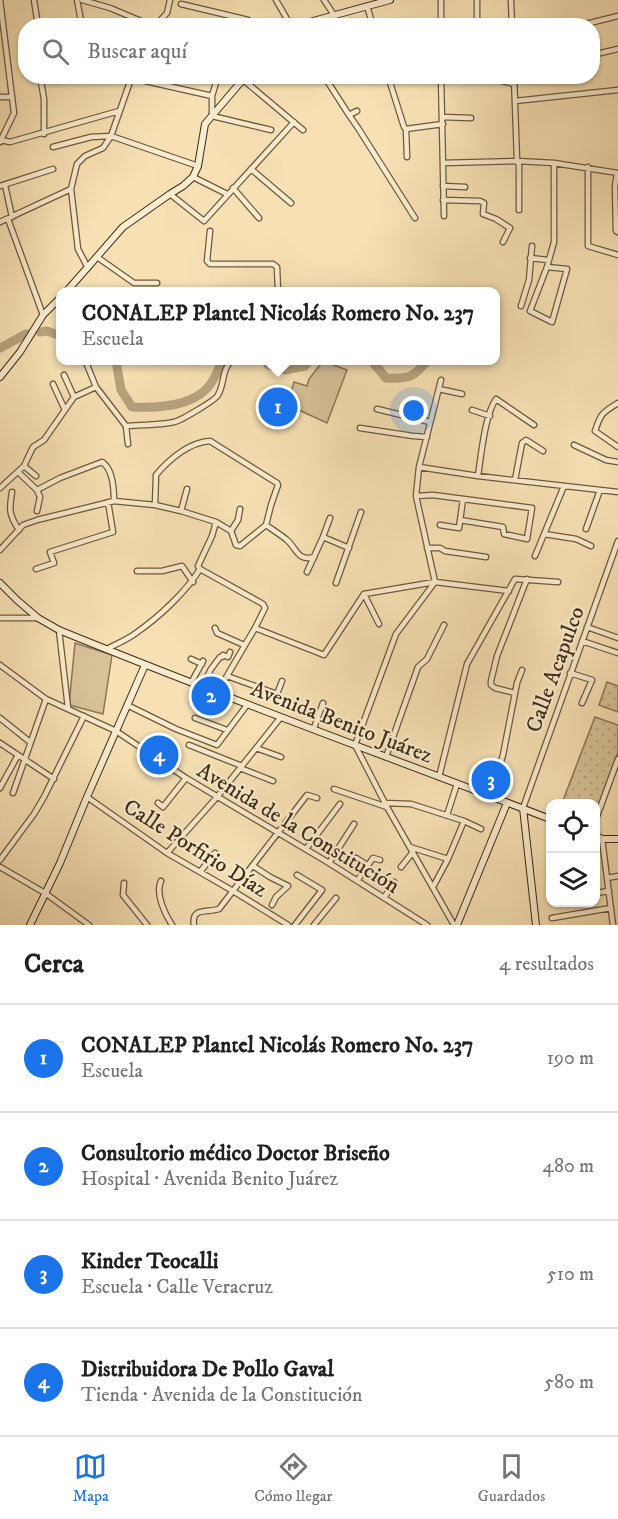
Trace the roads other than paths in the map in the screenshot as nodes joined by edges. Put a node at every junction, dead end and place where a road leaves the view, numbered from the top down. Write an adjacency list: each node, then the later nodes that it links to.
1 (0, 0): 44 (street)
2 (34, 0): 17 (street)
3 (80, 0): 14 (street); 18 (street)
4 (112, 0): 14 (street)
5 (170, 0): 20 (street)
6 (276, 0): 22 (street)
7 (324, 0): 15 (street)
8 (390, 0): 13 (main road)
9 (441, 0): 25 (street)
10 (477, 0): 26 (street)
11 (511, 0): 27 (street)
12 (181, 4): 21 (street)
13 (366, 6): 15 (main road); 24 (street)
14 (110, 8): 19 (street)
15 (333, 15): 23 (main road)
16 (618, 16): 28 (street)
17 (37, 18)
18 (81, 18)
19 (134, 18)
20 (161, 18)
21 (230, 18)
22 (288, 18)
23 (324, 18)
24 (370, 18)
25 (441, 18)
26 (477, 18)
27 (512, 18)
28 (600, 20)
29 (618, 49): 30 (street)
30 (600, 53)
31 (41, 84): 57 (street)
32 (129, 84): 46 (street)
33 (161, 84): 42 (street)
34 (216, 84): 42 (street)
35 (240, 84): 49 (main road)
36 (248, 84): 52 (street)
37 (329, 84): 48 (street)
38 (391, 84): 55 (street)
39 (441, 84): 50 (street)
40 (514, 84): 45 (street)
41 (618, 90): 45 (street)
42 (212, 96): 49 (street)
43 (0, 97): 44 (street)
44 (11, 97): 59 (street)
45 (515, 101): 62 (street)
46 (119, 111): 57 (street); 58 (street)
47 (357, 111): 48 (street)
48 (348, 114): 84 (street)
49 (212, 116): 56 (street); 65 (main road)
50 (442, 117): 51 (street); 53 (street)
51 (471, 118)
52 (294, 122): 54 (street); 68 (street)
53 (443, 124): 55 (street); 63 (street)
54 (303, 129)
55 (406, 129): 61 (street)
56 (271, 130)
57 (44, 134): 59 (street)
58 (111, 136): 60 (street); 65 (street); 75 (street)
59 (1, 141)
60 (53, 147)
61 (407, 157)
62 (518, 161): 63 (street); 64 (street); 80 (street)
63 (443, 163): 72 (street)
64 (554, 163): 66 (street); 93 (street)
65 (198, 166): 70 (main road)
66 (588, 167): 69 (street); 90 (street)
67 (53, 169): 71 (street)
68 (251, 169): 74 (street); 79 (street)
69 (618, 173): 87 (street)
70 (193, 177): 76 (main road); 77 (street)
71 (3, 185): 82 (street)
72 (443, 186): 73 (street); 78 (street)
73 (465, 187)
74 (233, 188): 77 (street); 83 (street)
75 (71, 189): 82 (street); 95 (street)
76 (170, 194): 77 (street); 91 (main road)
77 (227, 194)
78 (443, 200): 81 (street); 88 (street)
79 (291, 203)
80 (519, 210)
81 (444, 216)
82 (10, 218): 85 (street); 101 (street)
83 (259, 218)
84 (415, 218)
85 (0, 222)
86 (210, 231): 98 (street)
87 (618, 232)
88 (503, 242)
89 (532, 246): 92 (street)
90 (618, 255)
91 (97, 257): 95 (main road); 96 (street)
92 (530, 258): 93 (street); 100 (street)
93 (548, 260): 94 (street)
94 (547, 267): 94 (street)
95 (88, 268): 97 (main road)
96 (157, 283)
97 (70, 287)
98 (278, 287)
99 (56, 302): 101 (main road)
100 (520, 306)
101 (44, 315): 105 (main road)
102 (88, 365): 108 (street)
103 (227, 365): 119 (street)
104 (64, 375): 111 (street)
105 (0, 377)
106 (441, 380): 109 (street)
107 (53, 384): 114 (street)
108 (96, 387): 111 (street); 119 (street)
109 (439, 389): 110 (street); 117 (street)
110 (462, 394)
111 (74, 397): 114 (street)
112 (618, 404): 124 (street)
113 (377, 409): 117 (street)
114 (65, 410): 127 (street)
115 (472, 410): 116 (street)
116 (490, 416): 118 (street); 131 (street)
117 (430, 422): 121 (street)
118 (534, 425)
119 (126, 426): 122 (street)
120 (360, 428): 121 (street)
121 (427, 437): 128 (street)
122 (128, 444)
123 (574, 445): 126 (street)
124 (618, 447)
125 (543, 451): 132 (street)
126 (618, 462)
127 (24, 466): 129 (street); 130 (street)
128 (419, 467): 131 (street); 140 (street)
129 (18, 472): 134 (street); 136 (street)
130 (36, 476)
131 (478, 476): 132 (street)
132 (515, 480): 133 (street)
133 (564, 486): 137 (street); 157 (street)
134 (1, 487)
135 (187, 489): 146 (street)
136 (37, 490): 142 (street); 147 (street)
137 (600, 490): 139 (street); 154 (street)
138 (12, 492): 155 (street)
139 (618, 492)
140 (416, 496): 141 (street); 162 (street)
141 (463, 499): 150 (street); 150 (street)
142 (114, 501): 143 (street); 144 (street)
143 (108, 502): 155 (street); 167 (street)
144 (155, 505): 146 (street); 152 (street)
145 (240, 509): 156 (street)
146 (181, 511): 151 (street)
147 (37, 512)
148 (362, 512): 161 (street)
149 (330, 518): 158 (street)
150 (460, 520): 153 (street)
151 (216, 522): 156 (street); 168 (street)
152 (266, 525): 156 (street); 165 (street)
153 (440, 525)
154 (586, 529)
155 (19, 530): 163 (street)
156 (231, 531)
157 (544, 534): 160 (street); 164 (street)
158 (323, 537): 161 (street); 165 (street)
159 (618, 541): 183 (street, Calle Acapulco)
160 (591, 546)
161 (349, 548): 176 (street)
162 (427, 548): 166 (street); 173 (street)
163 (0, 550)
164 (535, 556)
165 (314, 557): 170 (street)
166 (486, 557)
167 (36, 569)
168 (200, 569): 172 (street); 185 (street)
169 (137, 571): 172 (street)
170 (307, 572)
171 (527, 579): 174 (street); 177 (street); 203 (street)
172 (192, 582): 190 (street)
173 (435, 582): 177 (street); 178 (street); 220 (street)
174 (558, 582)
175 (0, 583): 180 (main road, Avenida Benito Juárez)
176 (336, 583)
177 (509, 591): 228 (street)
178 (364, 594): 181 (street); 185 (street)
179 (0, 618): 180 (street)
180 (38, 618): 186 (main road, Avenida Benito Juárez)
181 (379, 624)
182 (444, 625): 223 (street)
183 (587, 627): 187 (street); 188 (street, Calle Acapulco)
184 (215, 628): 189 (street)
185 (255, 628): 189 (street)
186 (59, 630): 190 (main road, Avenida Benito Juárez); 209 (street)
187 (618, 638)
188 (582, 641): 192 (street); 197 (street, Calle Acapulco)
189 (244, 645): 198 (street)
190 (107, 649): 195 (main road, Avenida Benito Juárez)
191 (230, 652): 201 (street)
192 (618, 653)
193 (191, 659): 200 (street)
194 (0, 665): 204 (street, Avenida de la Constitución)
195 (144, 665): 200 (main road, Avenida Benito Juárez); 207 (main road)
196 (522, 670): 203 (street)
197 (570, 673): 206 (street); 244 (street, Calle Acapulco)
198 (227, 676): 199 (street); 202 (street)
199 (282, 681)
200 (191, 683): 201 (main road, Avenida Benito Juárez)
201 (202, 687): 202 (main road, Avenida Benito Juárez)
202 (217, 693): 208 (main road, Avenida Benito Juárez)
203 (515, 693): 237 (street)
204 (46, 699): 209 (street, Avenida de la Constitución); 217 (street)
205 (323, 703): 214 (street)
206 (582, 703)
207 (127, 705): 215 (street); 216 (main road)
208 (247, 705): 211 (main road, Avenida Benito Juárez); 215 (street)
209 (68, 708): 210 (street, Avenida de la Constitución)
210 (84, 716): 216 (street, Avenida de la Constitución); 230 (street)
211 (281, 717): 214 (main road, Avenida Benito Juárez); 221 (street)
212 (0, 718): 217 (street)
213 (195, 718): 215 (street)
214 (314, 728): 220 (main road, Avenida Benito Juárez)
215 (228, 730)
216 (116, 731): 229 (street, Avenida de la Constitución); 236 (main road)
217 (30, 742): 226 (street)
218 (0, 743): 222 (street)
219 (189, 745): 227 (street)
220 (355, 745): 223 (main road, Avenida Benito Juárez); 243 (street)
221 (256, 748): 224 (street); 227 (street)
222 (18, 755): 226 (street); 233 (street)
223 (386, 757): 228 (main road, Avenida Benito Juárez)
224 (281, 758)
225 (618, 759): 245 (street)
226 (25, 760): 230 (street); 235 (street)
227 (241, 767): 231 (street); 238 (street)
228 (439, 777): 232 (main road, Avenida Benito Juárez)
229 (186, 778): 238 (street, Avenida de la Constitución); 240 (street)
230 (54, 779): 261 (street)
231 (273, 781)
232 (457, 784): 237 (main road, Avenida Benito Juárez); 246 (street)
233 (0, 788)
234 (334, 789): 243 (street)
235 (13, 793)
236 (87, 796): 257 (street, Calle Porfirio Díaz); 280 (main road)
237 (490, 796): 241 (main road, Avenida Benito Juárez)
238 (217, 797): 251 (street, Avenida de la Constitución); 257 (street)
239 (317, 798): 251 (street)
240 (158, 803)
241 (507, 803): 244 (main road, Avenida Benito Juárez); 297 (main road)
242 (340, 804): 255 (street)
243 (386, 805): 246 (street); 256 (street)
244 (523, 808): 247 (main road, Avenida Benito Juárez); 298 (main road)
245 (600, 808)
246 (447, 815): 248 (street)
247 (546, 817)
248 (464, 821): 250 (street); 260 (street)
249 (354, 824): 263 (street)
250 (482, 829)
251 (279, 834): 255 (street, Avenida de la Constitución); 264 (street)
252 (600, 837): 253 (main road)
253 (618, 839)
254 (600, 842): 271 (street)
255 (306, 849): 263 (street, Avenida de la Constitución)
256 (411, 849): 260 (street); 267 (street); 276 (street)
257 (167, 853): 268 (street, Calle Porfirio Díaz)
258 (215, 853): 268 (street)
259 (356, 858): 265 (street)
260 (448, 859): 276 (street)
261 (0, 860)
262 (381, 860): 265 (street)
263 (329, 863): 273 (street, Avenida de la Constitución)
264 (253, 866): 277 (street); 285 (street)
265 (367, 866): 273 (street)
266 (0, 867): 280 (street)
267 (401, 867)
268 (200, 872): 277 (street, Calle Porfirio Díaz)
269 (297, 875): 294 (street)
270 (618, 876): 271 (street)
271 (607, 878): 278 (street)
272 (161, 881): 291 (street)
273 (357, 881): 282 (street, Avenida de la Constitución)
274 (394, 882): 282 (street)
275 (124, 883): 290 (street)
276 (434, 887): 297 (street)
277 (233, 891): 292 (street); 293 (street, Calle Porfirio Díaz)
278 (609, 891): 279 (street); 284 (street)
279 (600, 892)
280 (45, 893): 288 (main road); 289 (street)
281 (336, 898): 295 (street)
282 (384, 898): 296 (street, Avenida de la Constitución)
283 (618, 900): 284 (street)
284 (610, 901): 286 (street)
285 (272, 905)
286 (611, 908): 287 (street); 299 (street)
287 (552, 918)
288 (30, 925)
289 (89, 925)
290 (147, 925)
291 (172, 925)
292 (194, 925)
293 (288, 925)
294 (295, 925)
295 (314, 925)
296 (427, 925)
297 (456, 925)
298 (537, 925)
299 (613, 925)

